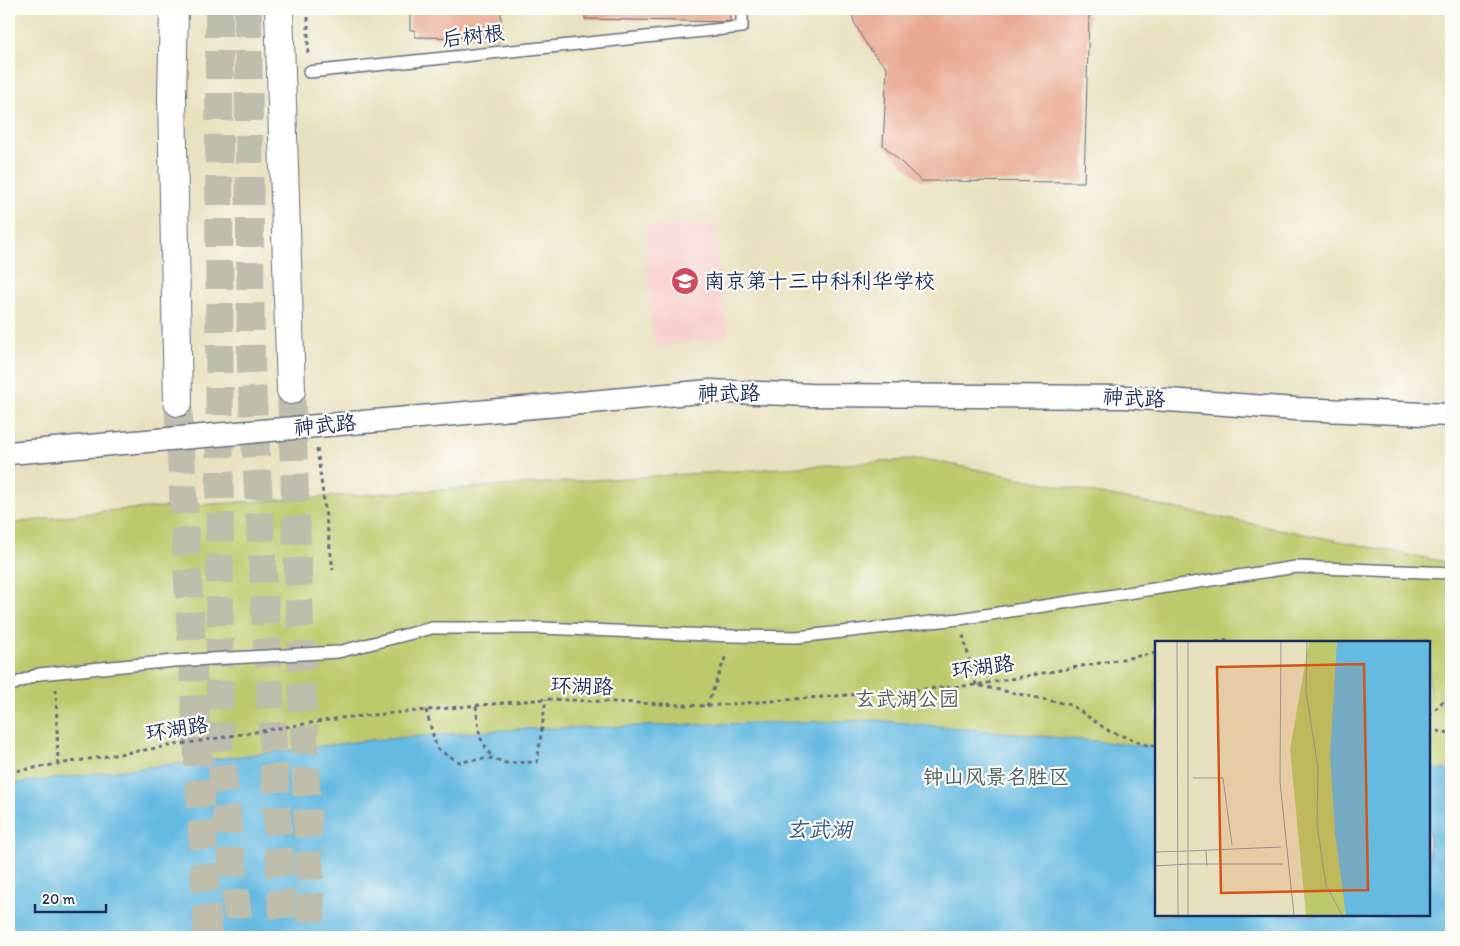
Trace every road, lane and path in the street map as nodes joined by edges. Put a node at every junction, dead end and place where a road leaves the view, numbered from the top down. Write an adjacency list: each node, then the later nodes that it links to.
1 (174, 9): 6 (highway)
2 (279, 9): 5 (highway)
3 (742, 9): 4 (lane, 后树根)
4 (309, 72)
5 (291, 390)
6 (178, 402)
7 (1451, 415): 9 (street, 神武路, bridge)
8 (316, 442): 10 (path)
9 (9, 453)
10 (333, 570)
11 (1451, 573): 12 (lane)
12 (959, 619): 13 (lane); 16 (path)
13 (733, 636): 15 (lane); 21 (path)
14 (1155, 653): 16 (path, 环湖路)
15 (56, 673): 17 (lane); 28 (path)
16 (976, 685): 21 (path, 环湖路); 26 (path)
17 (9, 686)
18 (1451, 694): 23 (path)
19 (546, 699): 20 (path, 环湖路); 21 (path, 环湖路); 27 (path)
20 (476, 706): 22 (path, 环湖路); 27 (path)
21 (708, 706)
22 (426, 710): 27 (path); 28 (path, 环湖路)
23 (1430, 714)
24 (1430, 730): 25 (path)
25 (1451, 733)
26 (1155, 745)
27 (492, 758)
28 (58, 764): 29 (path, 环湖路)
29 (9, 772)

